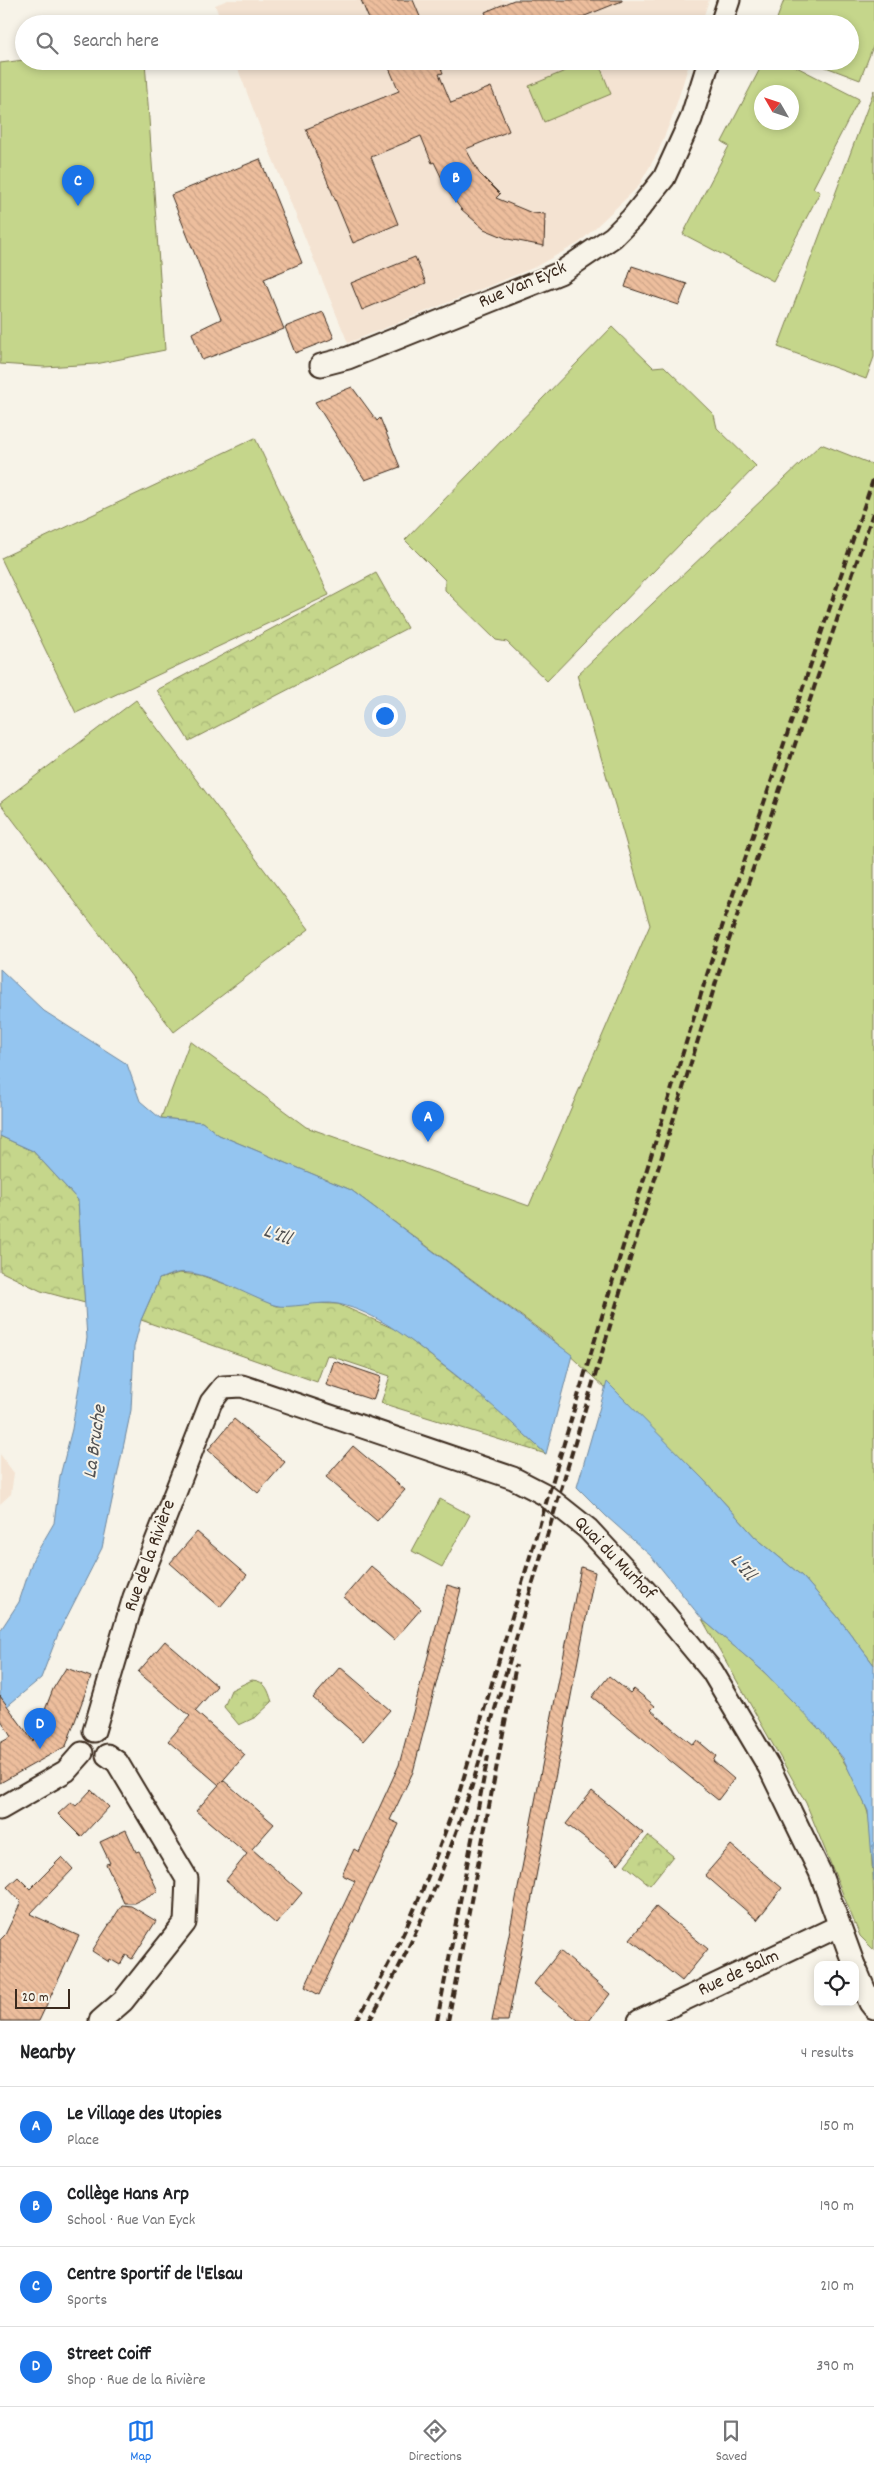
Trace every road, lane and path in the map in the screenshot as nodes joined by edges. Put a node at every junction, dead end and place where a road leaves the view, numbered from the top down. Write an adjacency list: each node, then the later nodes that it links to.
1 (729, 0): 2 (street)
2 (724, 15)
3 (706, 70): 4 (street, Rue Van Eyck)
4 (322, 366)
5 (223, 1387): 6 (street, Rue de la Rivière); 10 (street, Quai du Murhof)
6 (94, 1731): 7 (street); 8 (street)
7 (82, 1753): 8 (street); 9 (street)
8 (107, 1755): 15 (street)
9 (0, 1809)
10 (839, 1926): 11 (street, Quai du Murhof); 14 (street, Rue de Salm)
11 (853, 1961)
12 (859, 1976): 13 (street, Quai du Murhof)
13 (874, 2008)
14 (652, 2018)
15 (100, 2021)

